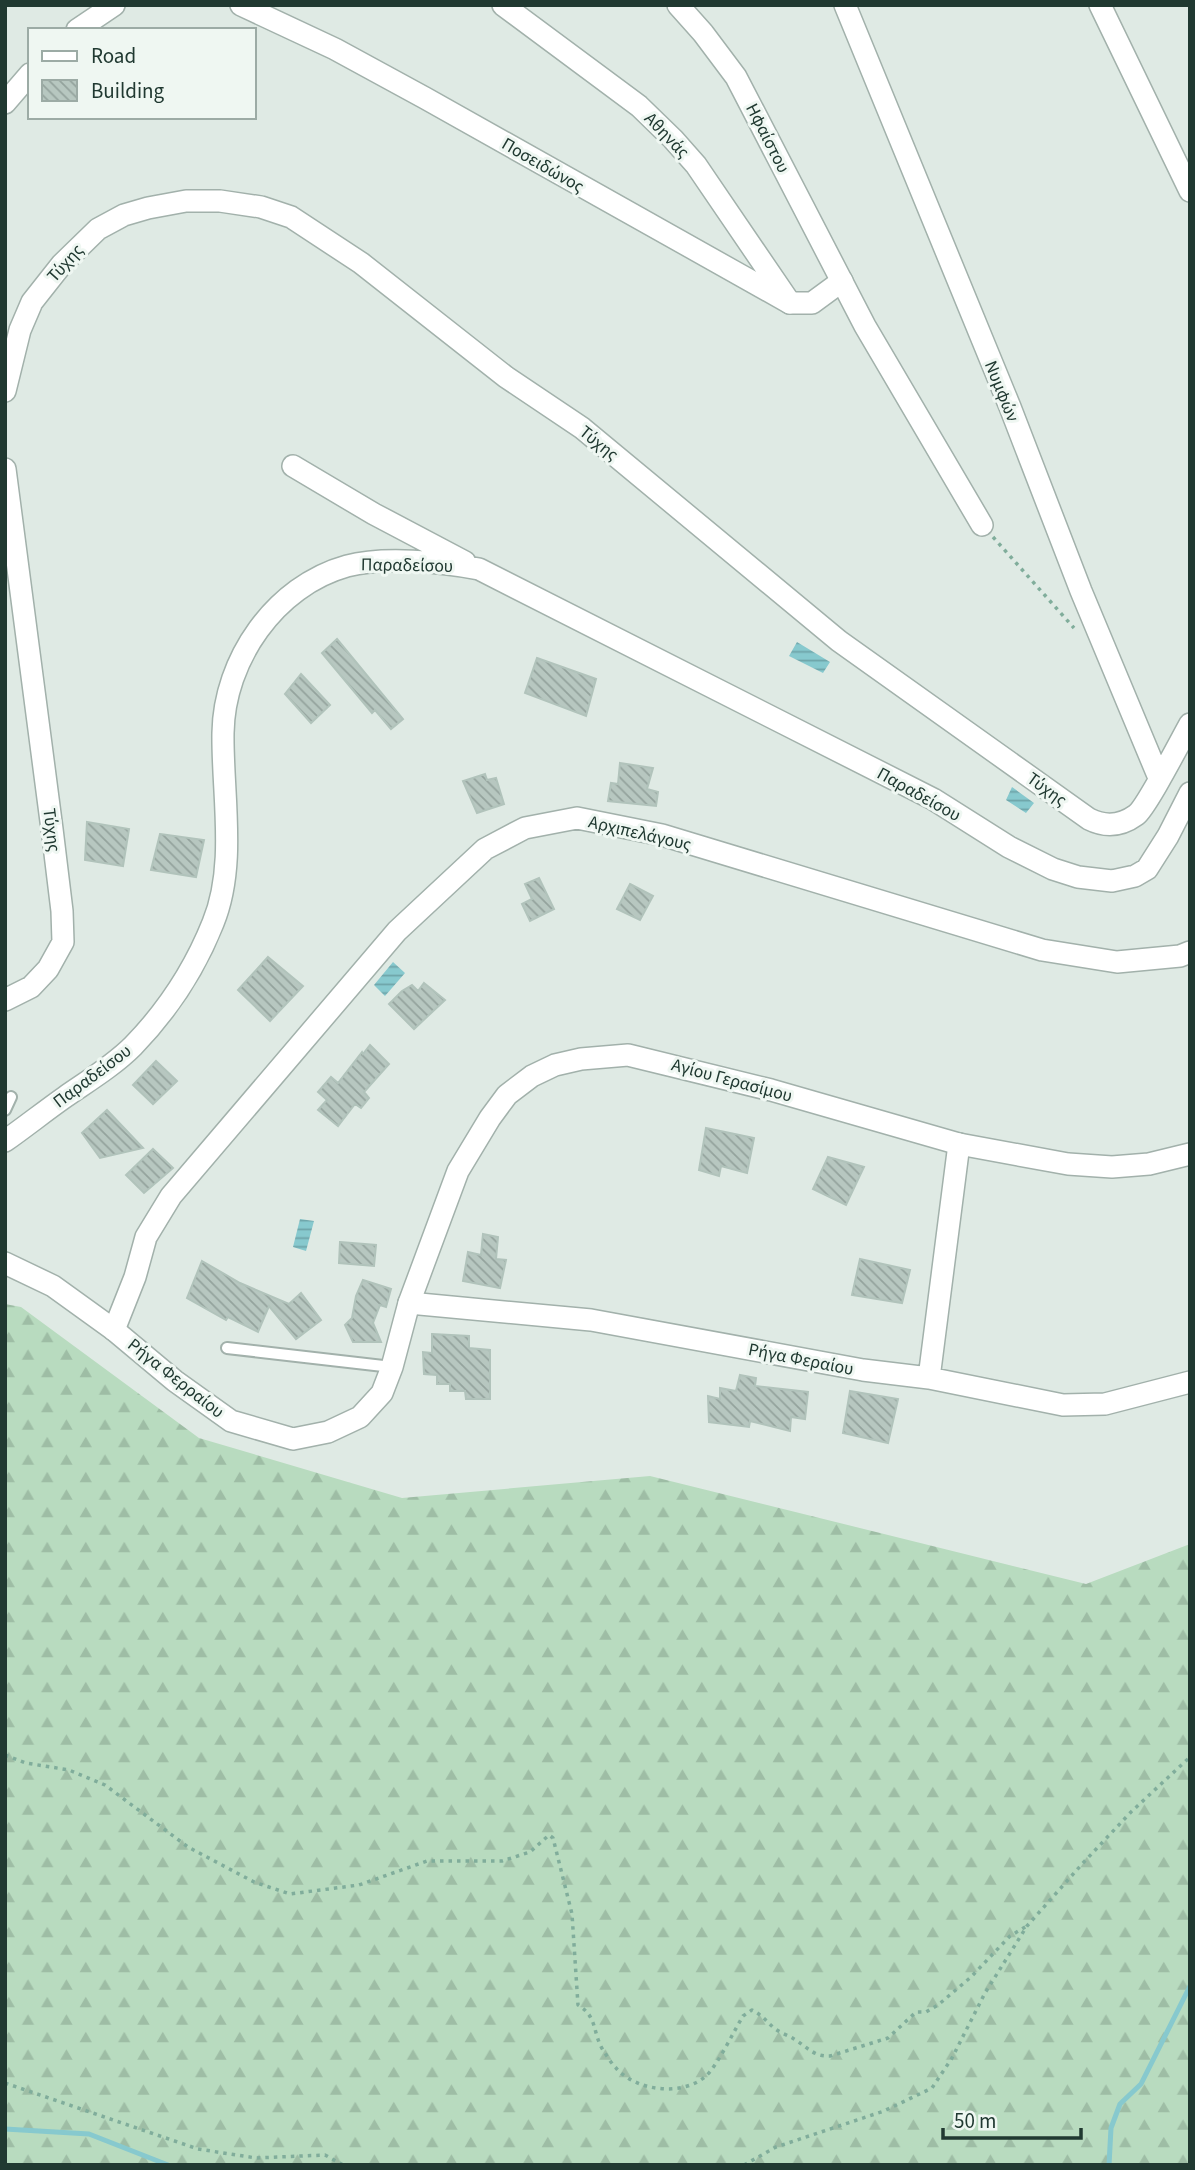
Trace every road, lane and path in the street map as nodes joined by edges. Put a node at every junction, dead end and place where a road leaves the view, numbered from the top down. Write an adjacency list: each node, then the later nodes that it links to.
1 (114, 5): 7 (street)
2 (241, 5): 12 (street, Ποσειδώνος)
3 (503, 5): 12 (street, Αθηνάς)
4 (678, 5): 11 (street, Ηφαίστου)
5 (845, 5): 20 (street, Νυμφών)
6 (1100, 5): 10 (street)
7 (80, 28)
8 (28, 76): 9 (street)
9 (5, 103)
10 (1190, 191)
11 (842, 281): 12 (street); 16 (street, Ηφαίστου)
12 (790, 303)
13 (5, 391): 20 (street, Τύχης)
14 (293, 466): 17 (street)
15 (5, 469): 23 (street, Τύχης)
16 (982, 525): 18 (path)
17 (479, 569): 21 (street, Παραδείσου); 26 (street, Παραδείσου)
18 (1074, 628)
19 (1190, 724): 20 (street, Τύχης)
20 (1159, 778)
21 (1190, 793)
22 (1190, 952): 31 (street, Αρχιπελάγους)
23 (5, 1000)
24 (10, 1097): 25 (lane)
25 (5, 1110)
26 (5, 1141)
27 (959, 1144): 28 (street, Αγίου Γερασίμου); 30 (street, Αγίου Γερασίμου); 34 (street)
28 (1190, 1154)
29 (5, 1263): 31 (street, Ρήγα Φερραίου)
30 (409, 1303): 33 (street, Ρήγα Φερραίου); 34 (street, Ρήγα Φεραίου)
31 (114, 1330): 33 (street, Ρήγα Φερραίου)
32 (227, 1348): 33 (lane)
33 (392, 1367)
34 (929, 1378): 35 (street, Ρήγα Φεραίου)
35 (1190, 1382)
36 (5, 1755): 38 (path)
37 (1190, 1756): 38 (path)
38 (1027, 1926): 41 (path)
39 (5, 2083): 40 (path)
40 (343, 2165)
41 (744, 2165)

